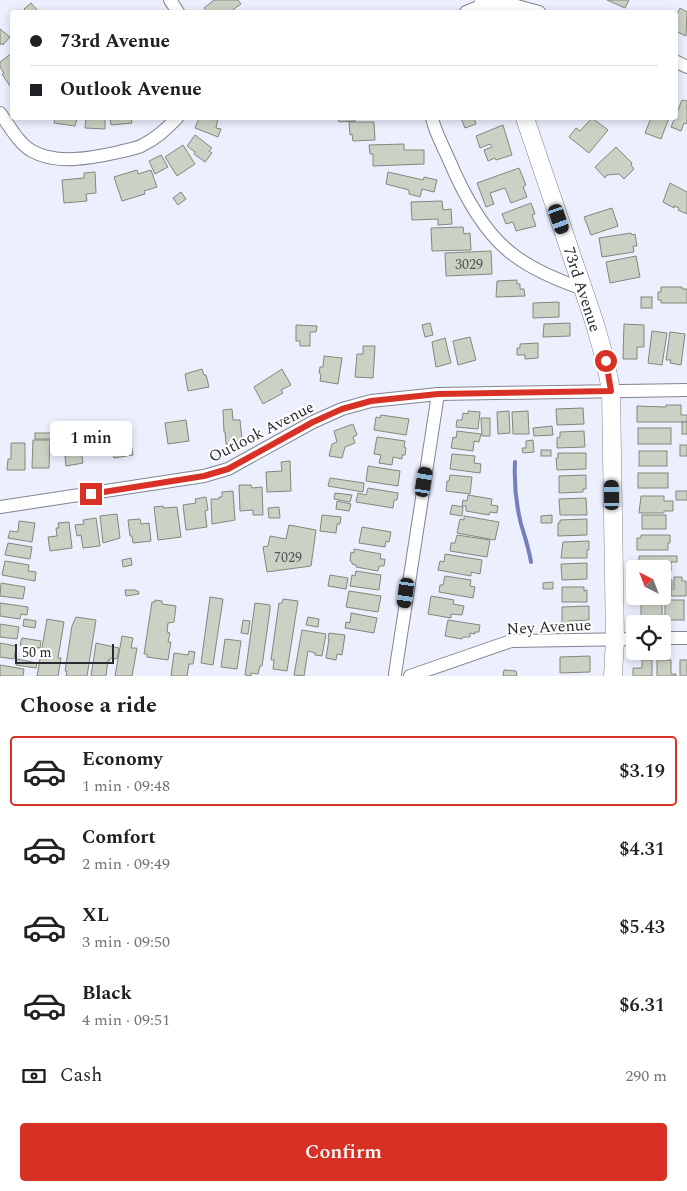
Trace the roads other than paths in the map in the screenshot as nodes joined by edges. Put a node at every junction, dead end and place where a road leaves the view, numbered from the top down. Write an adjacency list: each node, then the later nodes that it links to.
1 (486, 6): 2 (street); 3 (street)
2 (473, 10)
3 (532, 10)
4 (0, 113): 5 (street)
5 (175, 120)
6 (433, 120): 8 (street)
7 (526, 120): 8 (main road, 73rd Avenue)
8 (583, 289): 10 (main road, 73rd Avenue)
9 (687, 390): 10 (street, Outlook Avenue)
10 (611, 391): 11 (street, Outlook Avenue); 16 (main road, 73rd Avenue)
11 (438, 394): 12 (street, Outlook Avenue); 17 (street)
12 (0, 507)
13 (671, 638): 14 (street)
14 (687, 638)
15 (626, 639): 16 (street, Ney Avenue)
16 (614, 640): 18 (street, Ney Avenue); 19 (main road, 73rd Avenue)
17 (394, 676)
18 (410, 676)
19 (613, 676)

